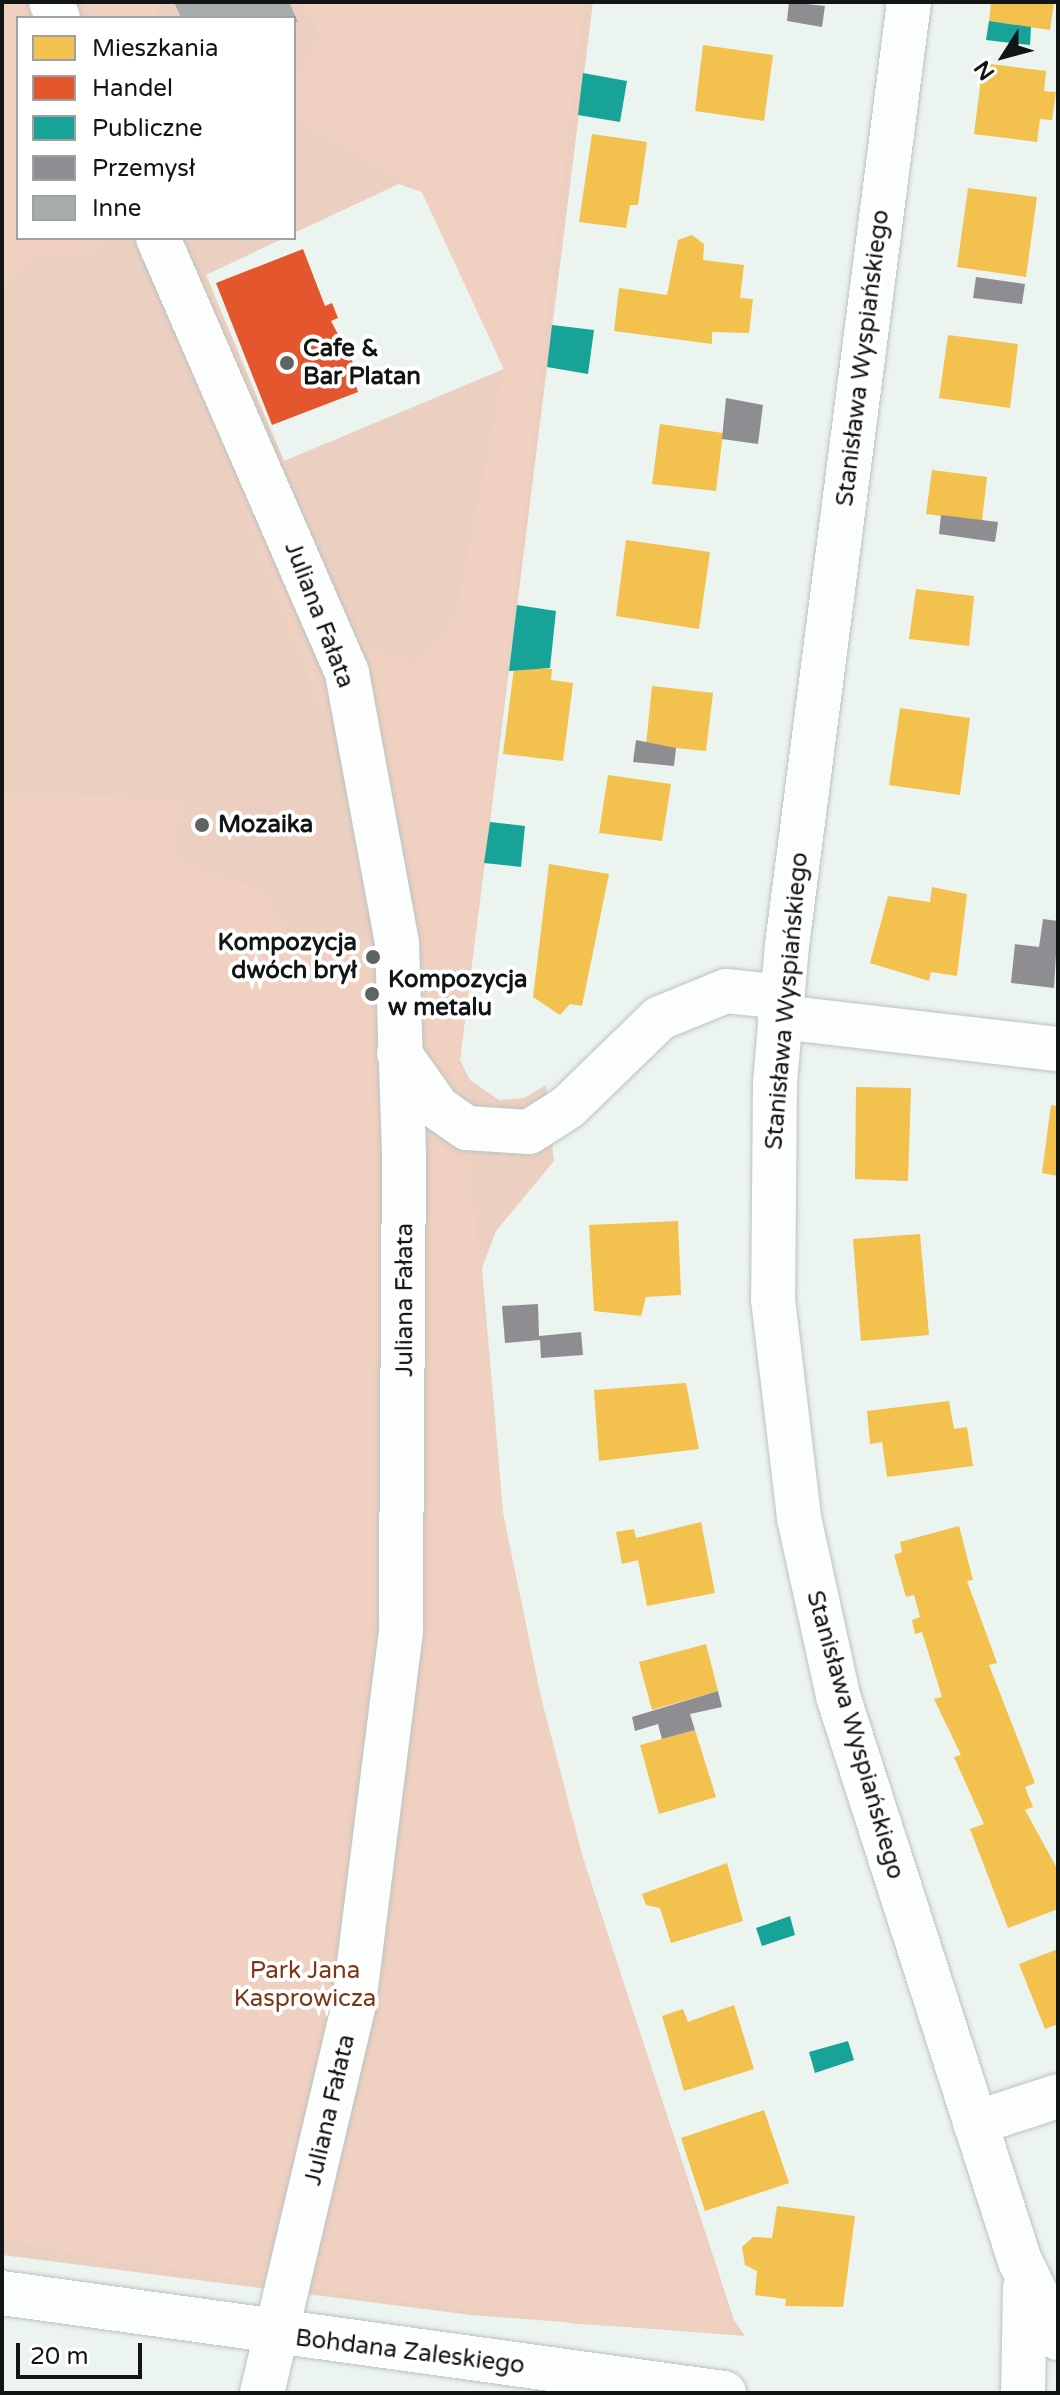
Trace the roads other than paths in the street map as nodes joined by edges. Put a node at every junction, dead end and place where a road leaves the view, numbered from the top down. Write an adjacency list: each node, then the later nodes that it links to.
1 (909, 2): 3 (street, Stanisława Wyspiańskiego)
2 (159, 240): 5 (street, Juliana Fałata)
3 (781, 1007): 4 (street); 5 (street); 7 (street, Stanisława Wyspiańskiego)
4 (1058, 1049)
5 (398, 1051): 10 (street, Juliana Fałata)
6 (1058, 2096): 7 (street)
7 (975, 2123): 8 (street, Stanisława Wyspiańskiego)
8 (1020, 2261): 11 (street, Stanisława Wyspiańskiego); 14 (street, Stanisława Wyspiańskiego)
9 (2, 2293): 10 (street, Bohdana Zaleskiego)
10 (277, 2335): 12 (street, Juliana Fałata); 13 (street, Bohdana Zaleskiego)
11 (1058, 2338)
12 (262, 2393)
13 (724, 2393)
14 (1023, 2393)

